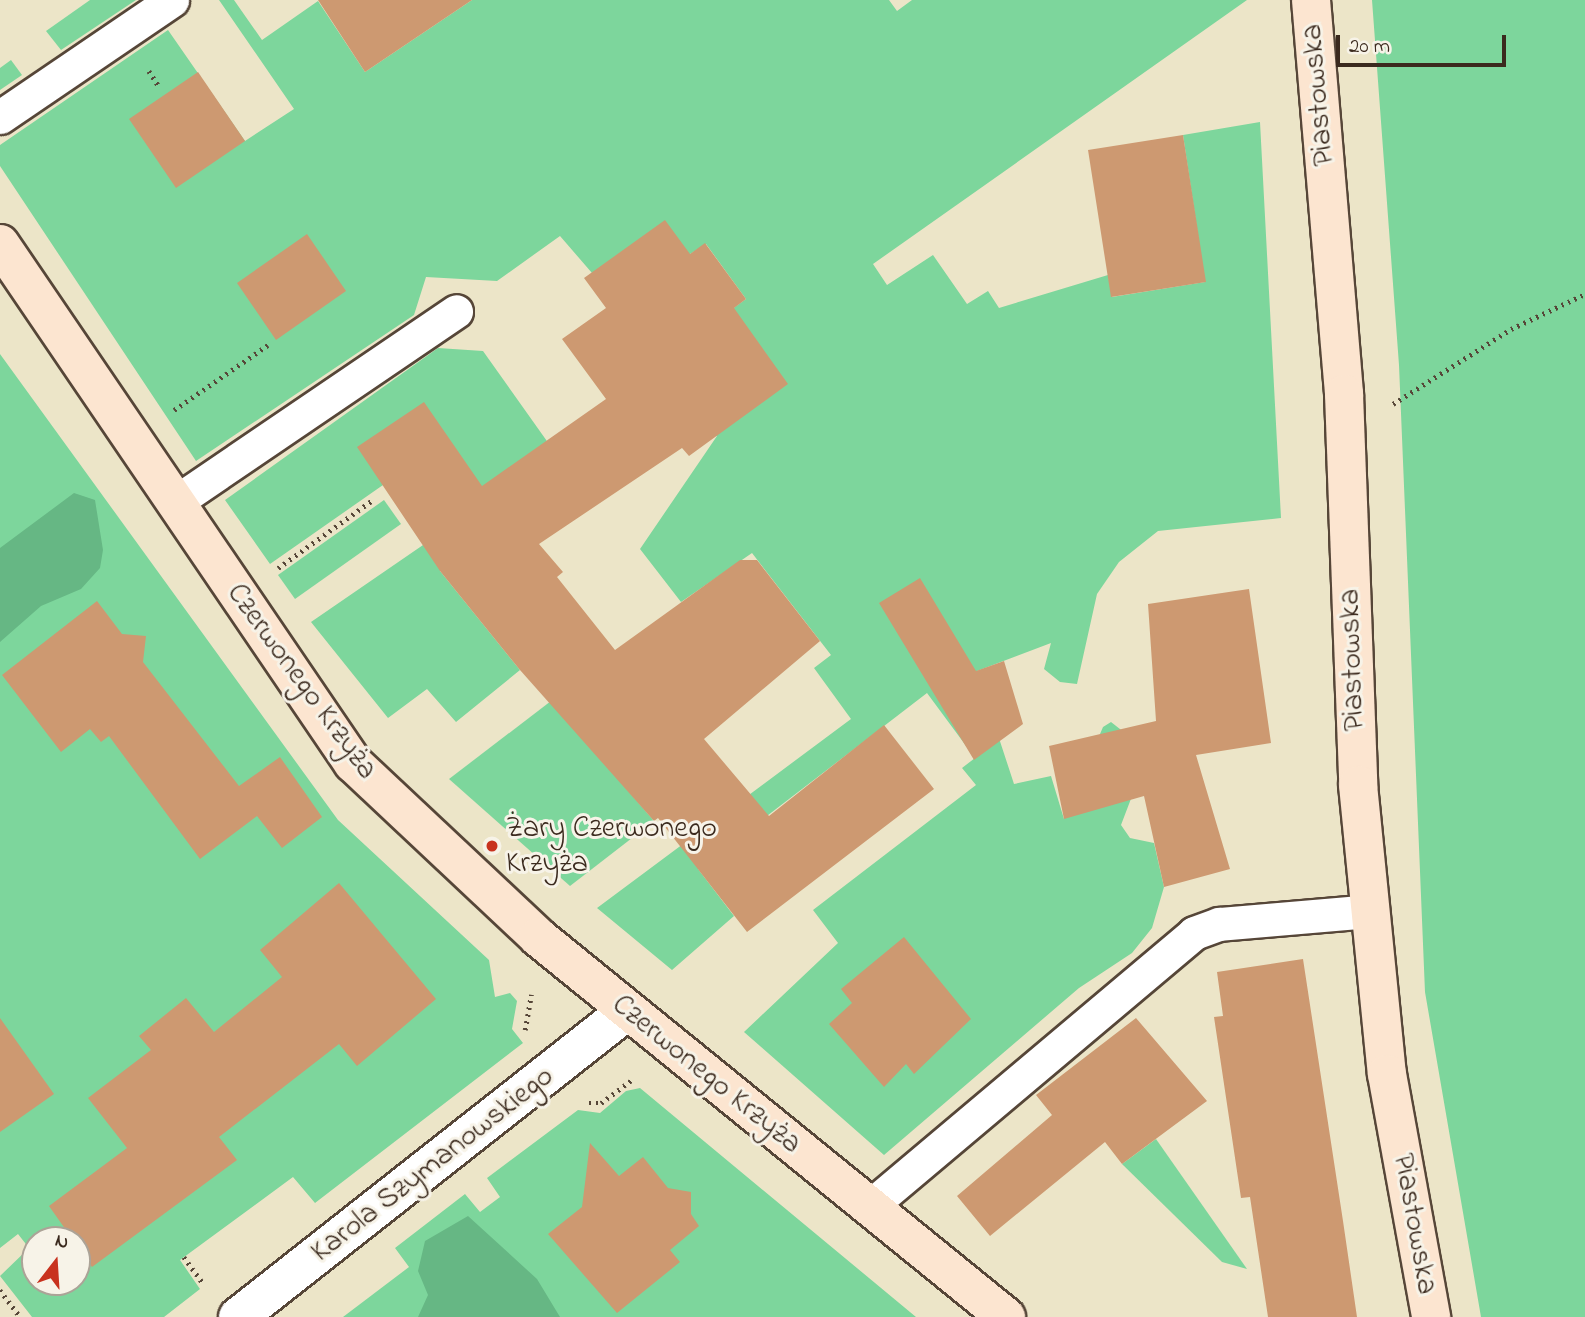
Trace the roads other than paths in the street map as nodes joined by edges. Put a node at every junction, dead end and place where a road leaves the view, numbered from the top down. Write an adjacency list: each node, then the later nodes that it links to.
1 (172, 0): 3 (lane)
2 (1311, 0): 7 (street, Piastowska)
3 (0, 117)
4 (0, 244): 6 (street, Czerwonego Krzyża)
5 (456, 311): 6 (lane)
6 (174, 503): 8 (street, Czerwonego Krzyża)
7 (1370, 911): 9 (lane); 12 (street, Piastowska)
8 (627, 1010): 9 (street, Czerwonego Krzyża); 10 (street, Karola Szymanowskiego)
9 (869, 1207): 11 (street, Czerwonego Krzyża)
10 (238, 1317)
11 (1006, 1317)
12 (1430, 1317)

